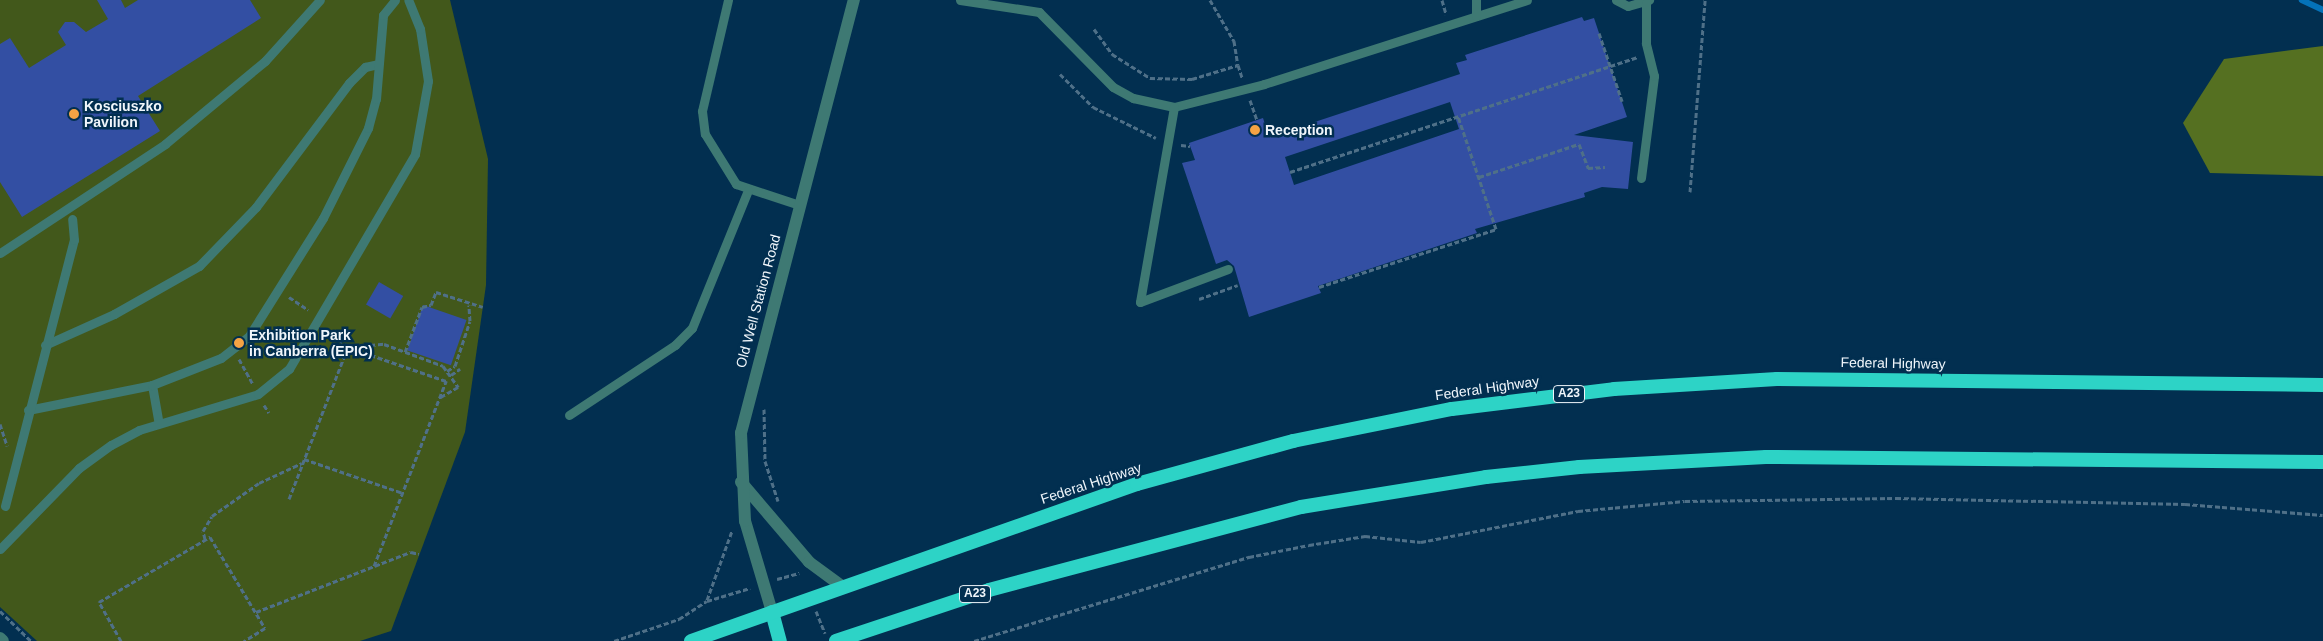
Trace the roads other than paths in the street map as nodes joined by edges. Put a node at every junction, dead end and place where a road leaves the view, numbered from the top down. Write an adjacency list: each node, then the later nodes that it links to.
1 (320, 0): 18 (lane)
2 (395, 0): 12 (lane)
3 (408, 0): 25 (lane)
4 (728, 0): 15 (lane)
5 (854, 0): 16 (street, Old Well Station Road)
6 (960, 0): 13 (lane)
7 (1476, 0): 11 (lane)
8 (1527, 0): 11 (lane)
9 (1616, 0): 10 (lane)
10 (1647, 1): 14 (lane)
11 (1476, 16): 13 (lane)
12 (378, 64): 20 (lane); 21 (lane)
13 (1174, 107): 19 (lane)
14 (1641, 178)
15 (748, 190): 16 (lane); 24 (lane)
16 (799, 205): 27 (street, Old Well Station Road)
17 (72, 219): 20 (lane)
18 (0, 253)
19 (1228, 269)
20 (45, 345): 23 (lane)
21 (152, 385): 23 (lane); 25 (lane)
22 (2323, 385): 30 (highway, Federal Highway / A23)
23 (28, 410): 28 (lane)
24 (569, 416)
25 (159, 423): 29 (lane)
26 (2323, 462): 36 (highway, A23)
27 (741, 482): 30 (street); 31 (street, Old Well Station Road)
28 (5, 506)
29 (0, 549)
30 (843, 586): 31 (highway, Federal Highway / A23)
31 (772, 612): 34 (highway, Federal Highway / A23); 35 (highway)
32 (0, 638): 33 (street)
33 (3, 641)
34 (691, 641)
35 (780, 641)
36 (836, 641)

